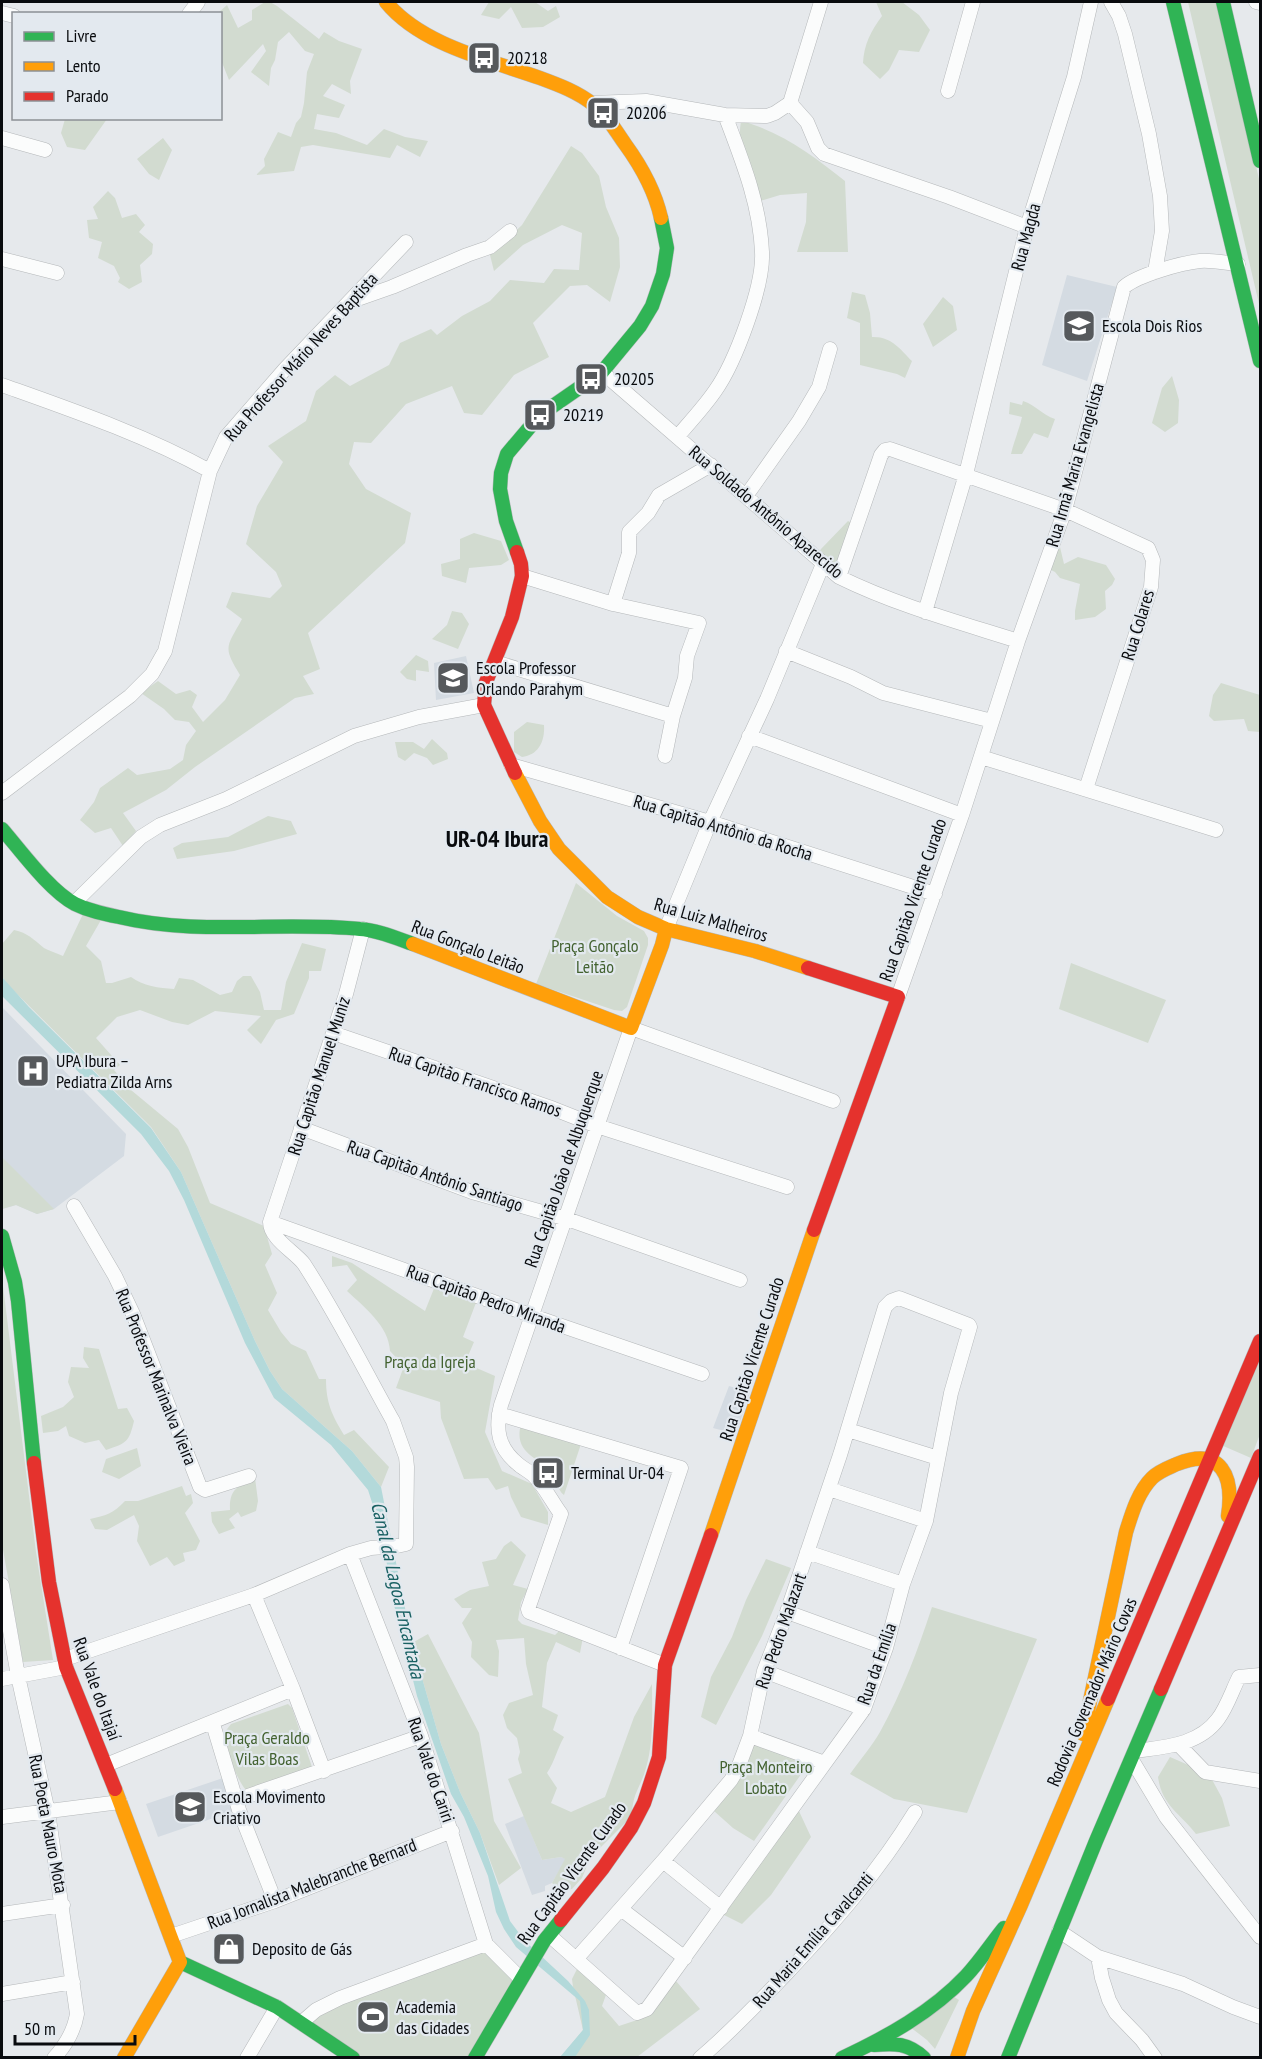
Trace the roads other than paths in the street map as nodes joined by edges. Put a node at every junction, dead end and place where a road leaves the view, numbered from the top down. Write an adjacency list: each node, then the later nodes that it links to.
1 (386, 2): 10 (main road)
2 (821, 2): 9 (street)
3 (973, 2): 8 (street)
4 (1091, 2): 15 (street, Rua Magda)
5 (1111, 2): 20 (street)
6 (1173, 2): 19 (main road)
7 (1223, 2): 14 (main road)
8 (948, 91)
9 (790, 102): 11 (street); 15 (street)
10 (592, 103): 11 (street); 25 (main road)
11 (725, 115): 27 (street)
12 (2, 138): 13 (street)
13 (45, 150)
14 (1260, 161)
15 (1027, 227): 30 (street, Rua Magda)
16 (510, 231): 22 (street)
17 (406, 242): 22 (street, Rua Professor Mário Neves Baptista)
18 (2, 259): 21 (street)
19 (1238, 264): 20 (street); 24 (main road)
20 (1155, 272): 32 (street, Rua Irmã Maria Evangelista)
21 (57, 273)
22 (350, 301): 29 (street, Rua Professor Mário Neves Baptista)
23 (830, 349): 31 (street)
24 (1260, 361)
25 (602, 372): 27 (street, Rua Soldado Antônio Aparecido); 34 (main road)
26 (2, 385): 29 (street)
27 (677, 437): 28 (street, Rua Soldado Antônio Aparecido)
28 (711, 465): 31 (street, Rua Soldado Antônio Aparecido); 36 (street)
29 (210, 471): 49 (street, Rua Professor Mário Neves Baptista)
30 (966, 474): 32 (street, Rua Colares); 35 (street, Rua Colares); 37 (street, Rua Magda)
31 (746, 496): 33 (street, Rua Soldado Antônio Aparecido)
32 (1065, 510): 38 (street, Rua Irmã Maria Evangelista); 48 (street, Rua Colares)
33 (823, 564): 35 (street, Rua Soldado Antônio Aparecido); 39 (street, Rua Capitão João de Albuquerque)
34 (522, 576): 36 (street); 40 (main road)
35 (839, 577): 37 (street, Rua Soldado Antônio Aparecido)
36 (613, 603): 42 (street)
37 (925, 612): 38 (street, Rua Soldado Antônio Aparecido)
38 (1018, 641): 43 (street, Rua Capitão Vicente Curado)
39 (786, 651): 43 (street); 44 (street, Rua Capitão João de Albuquerque)
40 (495, 662): 41 (main road); 42 (street)
41 (484, 705): 47 (main road, Rua Luiz Malheiros); 55 (street)
42 (673, 716): 45 (street)
43 (992, 721): 46 (street, Rua Capitão Vicente Curado)
44 (749, 736): 50 (street); 51 (street, Rua Capitão João de Albuquerque)
45 (665, 756)
46 (981, 757): 48 (street); 50 (street, Rua Capitão Vicente Curado)
47 (511, 765): 51 (street, Rua Capitão Antônio da Rocha); 56 (main road, Rua Luiz Malheiros)
48 (1086, 789): 53 (street)
49 (2, 793)
50 (962, 815): 54 (street, Rua Capitão Vicente Curado)
51 (710, 822): 54 (street, Rua Capitão Antônio da Rocha); 56 (street, Rua Capitão João de Albuquerque)
52 (2, 829): 55 (main road, Rua Gonçalo Leitão)
53 (1216, 830)
54 (935, 894): 58 (street, Rua Capitão Vicente Curado)
55 (75, 903): 57 (main road, Rua Gonçalo Leitão)
56 (666, 928): 58 (main road, Rua Luiz Malheiros); 59 (main road, Rua Capitão João de Albuquerque)
57 (363, 929): 59 (main road, Rua Gonçalo Leitão); 60 (street, Rua Capitão Manuel Muniz)
58 (898, 998): 93 (main road, Rua Capitão Vicente Curado)
59 (631, 1028): 61 (street, Rua Gonçalo Leitão); 62 (street, Rua Capitão João de Albuquerque)
60 (333, 1033): 62 (street, Rua Capitão Francisco Ramos); 63 (street, Rua Capitão Manuel Muniz)
61 (833, 1101)
62 (597, 1126): 64 (street, Rua Capitão Francisco Ramos); 66 (street, Rua Capitão João de Albuquerque)
63 (301, 1128): 66 (street, Rua Capitão Antônio Santiago); 67 (street, Rua Capitão Manuel Muniz)
64 (787, 1187)
65 (74, 1206): 80 (street, Rua Professor Marinalva Vieira)
66 (567, 1219): 69 (street, Rua Capitão Antônio Santiago); 70 (street, Rua Capitão João de Albuquerque)
67 (270, 1222): 70 (street, Rua Capitão Pedro Miranda); 85 (street)
68 (2, 1236): 92 (main road, Rua Vale do Itajaí)
69 (740, 1280)
70 (533, 1316): 73 (street, Rua Capitão Pedro Miranda); 74 (street, Rua Capitão João de Albuquerque)
71 (969, 1325): 75 (street, Rua Pedro Malazart); 77 (street, Rua da Emília)
72 (1260, 1341): 76 (main road, Rodovia Governador Mário Covas)
73 (702, 1374)
74 (499, 1414): 90 (street, Rua Capitão João de Albuquerque); 90 (street)
75 (848, 1430): 77 (street); 81 (street, Rua Pedro Malazart)
76 (1217, 1444): 78 (main road, Rodovia Governador Mário Covas); 79 (main road)
77 (938, 1458): 82 (street, Rua da Emília)
78 (1210, 1459): 83 (main road); 105 (main road, Rodovia Governador Mário Covas); 105 (main road)
79 (1259, 1459): 83 (main road)
80 (249, 1476)
81 (829, 1489): 82 (street); 84 (street, Rua Pedro Malazart)
82 (926, 1521): 86 (street, Rua da Emília)
83 (1223, 1542): 104 (main road)
84 (807, 1552): 86 (street); 89 (street, Rua Pedro Malazart)
85 (350, 1554): 88 (street); 101 (street, Rua Vale do Cariri)
86 (903, 1584): 91 (street, Rua da Emília)
87 (2, 1585): 96 (street, Rua Poeta Mauro Mota)
88 (254, 1595): 92 (street); 98 (street)
89 (787, 1612): 91 (street); 94 (street, Rua Pedro Malazart)
90 (620, 1648): 93 (street)
91 (886, 1648): 99 (street, Rua da Emília)
92 (66, 1663): 96 (street); 107 (main road, Rua Vale do Itajaí)
93 (665, 1665): 126 (main road, Rua Capitão Vicente Curado)
94 (764, 1671): 99 (street); 102 (street, Rua Pedro Malazart)
95 (1260, 1675): 103 (street)
96 (18, 1676): 97 (street); 112 (street, Rua Poeta Mauro Mota)
97 (2, 1679)
98 (293, 1689): 100 (street); 108 (street)
99 (864, 1709): 106 (street, Rua da Emília)
100 (213, 1724): 107 (street); 110 (street)
101 (421, 1736): 108 (street); 115 (street, Rua Vale do Cariri)
102 (750, 1736): 106 (street); 116 (street, Rua Pedro Malazart)
103 (1179, 1745): 104 (street); 109 (street)
104 (1134, 1755): 123 (main road); 125 (street)
105 (1083, 1758): 119 (main road, Rodovia Governador Mário Covas)
106 (825, 1763): 120 (street, Rua da Emília)
107 (106, 1766): 111 (main road, Rua Vale do Itajaí)
108 (324, 1771): 110 (street)
109 (1260, 1781)
110 (236, 1800): 117 (street)
111 (120, 1802): 112 (street); 124 (main road, Rua Vale do Itajaí)
112 (48, 1812): 114 (street); 118 (street, Rua Poeta Mauro Mota)
113 (915, 1812): 144 (street, Rua Maria Emília Cavalcanti)
114 (2, 1817)
115 (452, 1831): 117 (street, Rua Jornalista Malebranche Bernard); 127 (street, Rua Vale do Cariri)
116 (663, 1861): 120 (street); 121 (street, Rua Pedro Malazart)
117 (275, 1901): 124 (street, Rua Jornalista Malebranche Bernard)
118 (63, 1905): 122 (street); 133 (street, Rua Poeta Mauro Mota)
119 (1020, 1907): 138 (main road); 147 (main road, Rodovia Governador Mário Covas)
120 (721, 1908): 130 (street, Rua da Emília)
121 (621, 1909): 129 (street, Rua Pedro Malazart); 130 (street)
122 (2, 1914)
123 (1059, 1931): 128 (street); 148 (main road)
124 (171, 1936): 131 (main road, Rua Vale do Itajaí)
125 (1260, 1937)
126 (547, 1938): 129 (street, Rua da Emília); 132 (main road, Rua Capitão Vicente Curado)
127 (486, 1944): 132 (street, Rua Vale do Cariri); 137 (street)
128 (1098, 1957): 136 (street); 149 (street)
129 (577, 1958): 130 (street, Rua da Emília)
130 (685, 1958)
131 (180, 1962): 135 (main road); 140 (main road)
132 (520, 1979): 143 (main road, Rua Capitão Vicente Curado)
133 (73, 1982): 134 (street); 139 (street, Rua Poeta Mauro Mota)
134 (2, 1994)
135 (277, 2007): 137 (main road); 141 (street)
136 (1260, 2017)
137 (301, 2023): 142 (main road)
138 (871, 2045): 145 (main road); 146 (main road)
139 (54, 2058)
140 (124, 2058)
141 (247, 2058)
142 (353, 2058)
143 (475, 2058)
144 (700, 2058)
145 (842, 2058)
146 (924, 2058)
147 (957, 2058)
148 (1008, 2058)
149 (1155, 2058)

